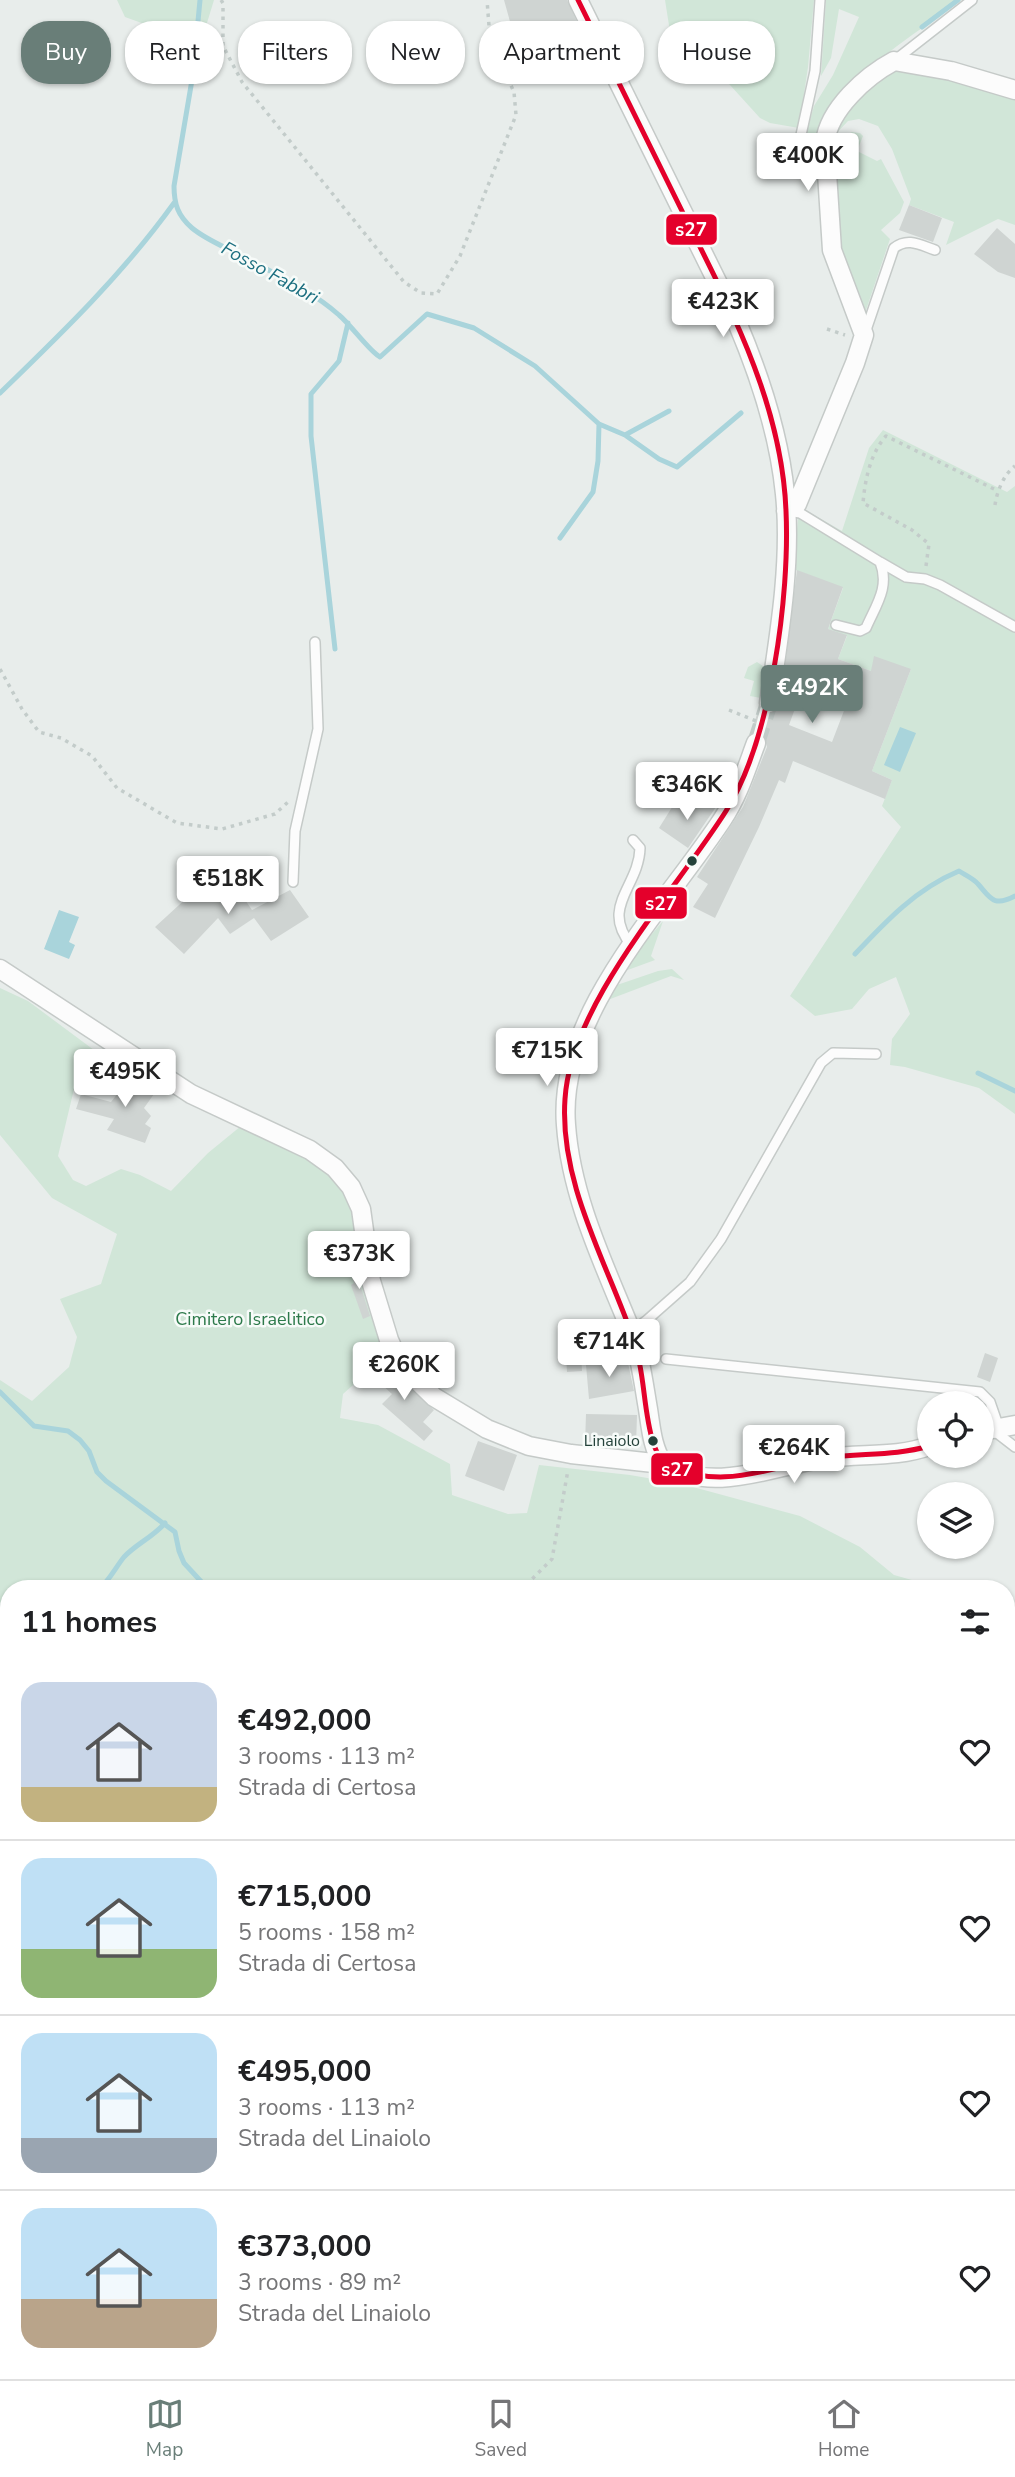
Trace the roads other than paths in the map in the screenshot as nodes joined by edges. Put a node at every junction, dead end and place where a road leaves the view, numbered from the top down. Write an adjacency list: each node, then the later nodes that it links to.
1 (578, 0): 9 (street)
2 (820, 0): 6 (lane)
3 (972, 0): 4 (lane)
4 (894, 61): 5 (street); 6 (street)
5 (1015, 90)
6 (825, 152): 8 (street)
7 (935, 250): 8 (lane)
8 (864, 335): 9 (street)
9 (786, 511): 10 (lane); 14 (street)
10 (880, 562): 11 (lane); 12 (lane)
11 (836, 625)
12 (1015, 626)
13 (315, 642): 17 (lane)
14 (769, 703)
15 (756, 743): 18 (street)
16 (634, 840): 18 (lane)
17 (293, 882)
18 (632, 946): 21 (street)
19 (0, 969): 26 (street)
20 (876, 1054): 21 (lane)
21 (631, 1332): 26 (street)
22 (666, 1359): 23 (lane)
23 (997, 1428): 24 (lane)
24 (1015, 1447)
25 (917, 1450): 26 (street)
26 (663, 1464)

